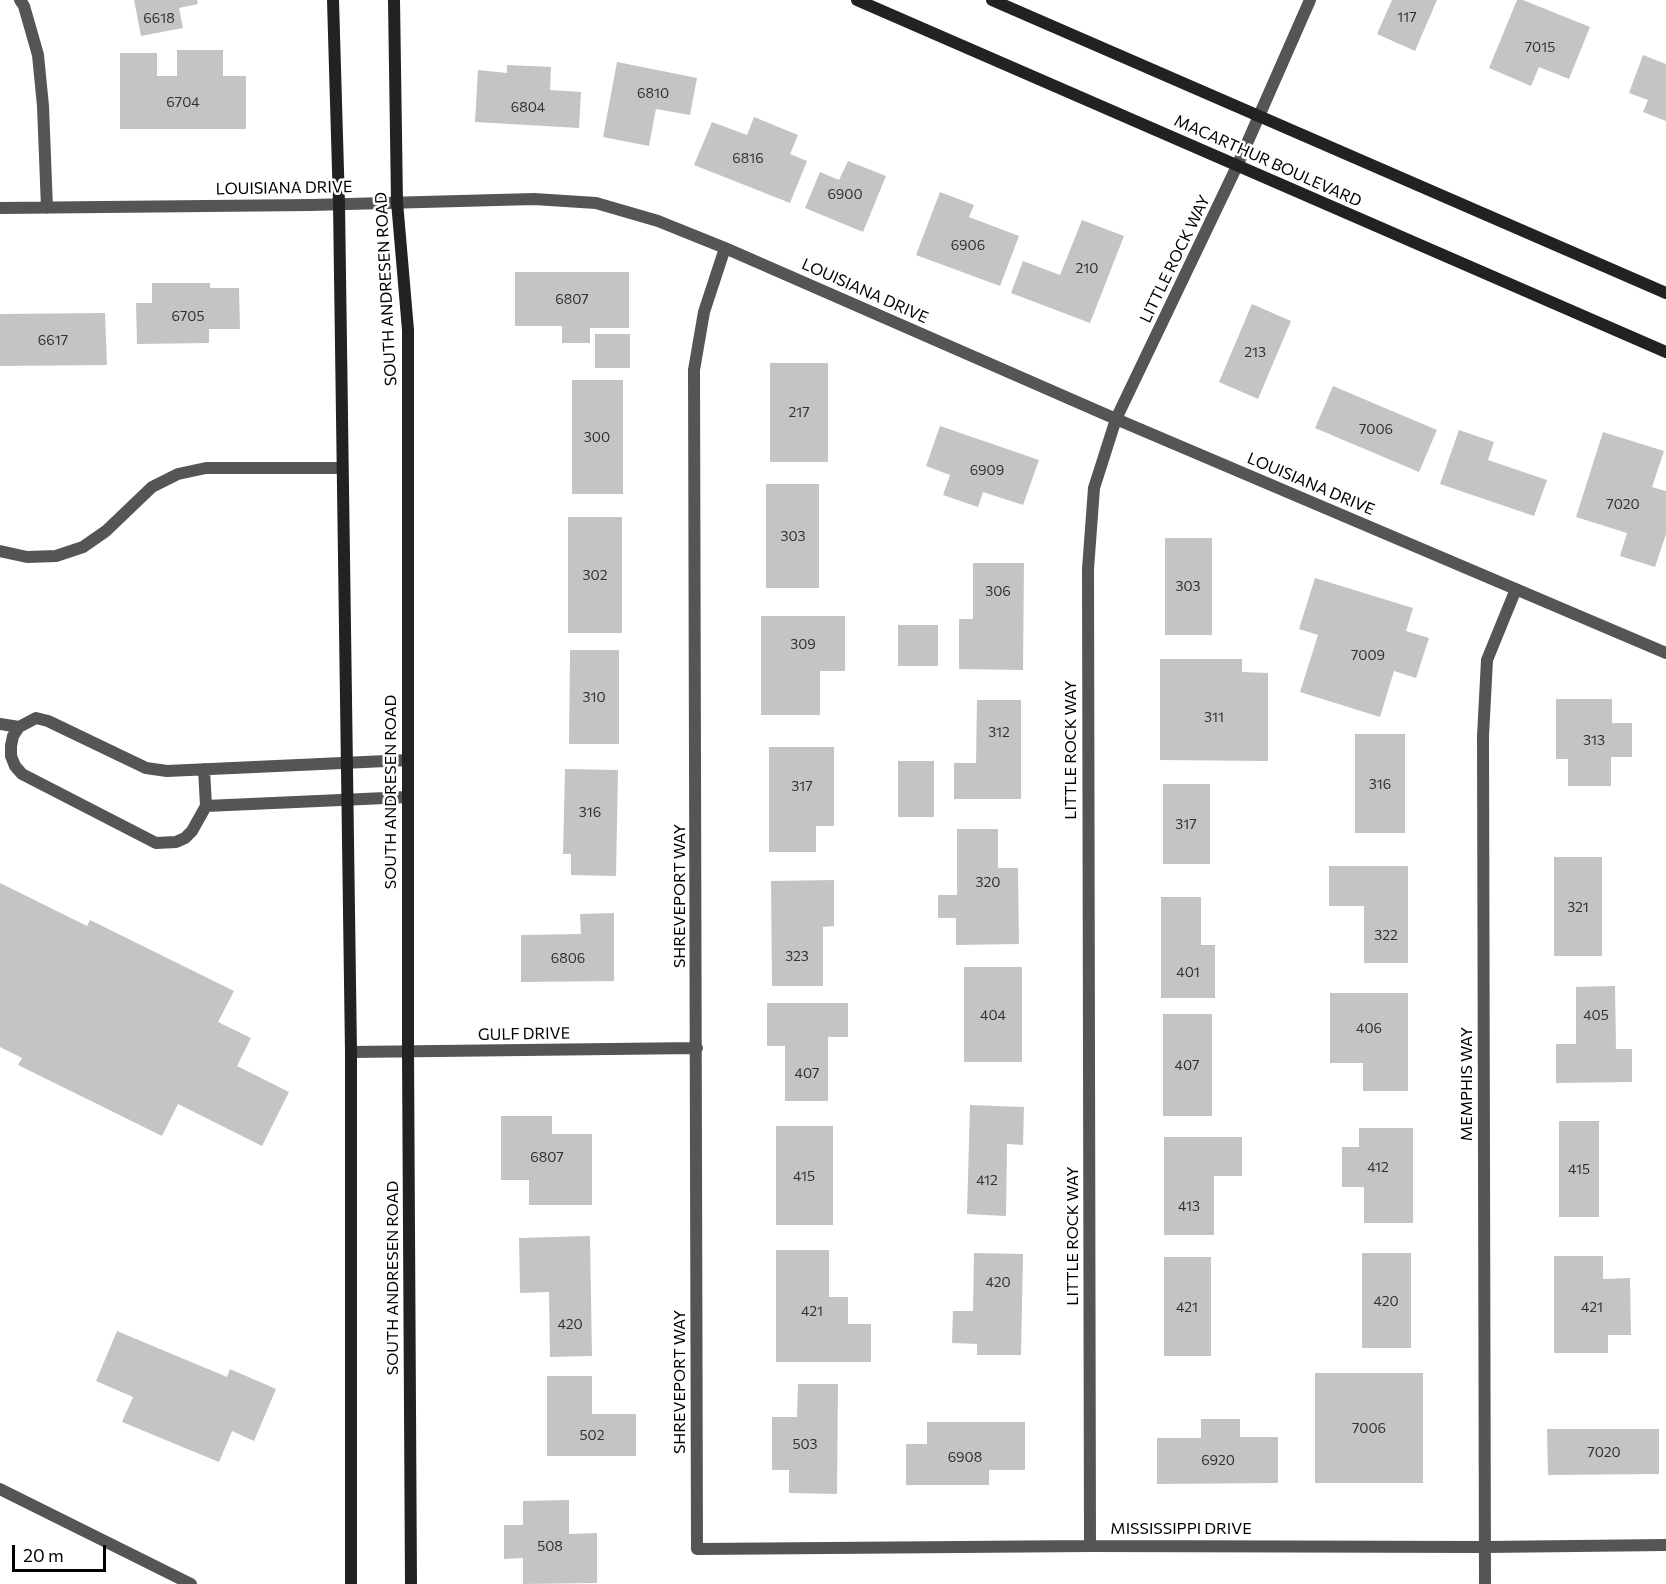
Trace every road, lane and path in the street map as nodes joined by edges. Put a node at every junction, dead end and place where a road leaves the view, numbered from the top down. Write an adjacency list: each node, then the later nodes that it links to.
1 (20, 0): 12 (street)
2 (333, 0): 10 (street)
3 (394, 0): 9 (street, SOUTH ANDRESEN ROAD)
4 (857, 0): 8 (street, MACARTHUR BOULEVARD)
5 (992, 0): 7 (street)
6 (1310, 0): 7 (street, LITTLE ROCK WAY)
7 (1259, 117): 8 (street, LITTLE ROCK WAY); 14 (street)
8 (1237, 166): 15 (street, MACARTHUR BOULEVARD); 16 (street, LITTLE ROCK WAY)
9 (397, 202): 10 (street, LOUISIANA DRIVE); 13 (street, LOUISIANA DRIVE); 23 (street, SOUTH ANDRESEN ROAD)
10 (339, 204): 12 (street, LOUISIANA DRIVE); 17 (street)
11 (0, 208): 12 (street, LOUISIANA DRIVE)
12 (47, 208)
13 (725, 248): 16 (street, LOUISIANA DRIVE); 29 (street, SHREVEPORT WAY)
14 (1666, 293)
15 (1666, 352)
16 (1116, 419): 19 (street, LOUISIANA DRIVE); 34 (street, LITTLE ROCK WAY)
17 (342, 468): 18 (street); 24 (street)
18 (0, 551)
19 (1516, 589): 20 (street, LOUISIANA DRIVE); 35 (street, MEMPHIS WAY)
20 (1666, 653)
21 (0, 724): 22 (street)
22 (19, 728): 25 (street); 28 (street)
23 (408, 760): 24 (street); 26 (street, SOUTH ANDRESEN ROAD)
24 (346, 763): 25 (street); 27 (street)
25 (204, 769): 28 (street)
26 (408, 797): 27 (street); 31 (street, SOUTH ANDRESEN ROAD)
27 (347, 800): 28 (street); 30 (street)
28 (206, 806)
29 (697, 1048): 31 (street, GULF DRIVE); 36 (street, SHREVEPORT WAY)
30 (351, 1052): 31 (street, GULF DRIVE); 38 (street)
31 (408, 1052): 39 (street, SOUTH ANDRESEN ROAD)
32 (0, 1489): 37 (street)
33 (1666, 1545): 35 (street, MISSISSIPPI DRIVE)
34 (1090, 1546): 35 (street, MISSISSIPPI DRIVE); 36 (street, MISSISSIPPI DRIVE)
35 (1485, 1547): 40 (street, MEMPHIS WAY)
36 (697, 1549)
37 (191, 1584)
38 (351, 1584)
39 (411, 1584)
40 (1485, 1584)

